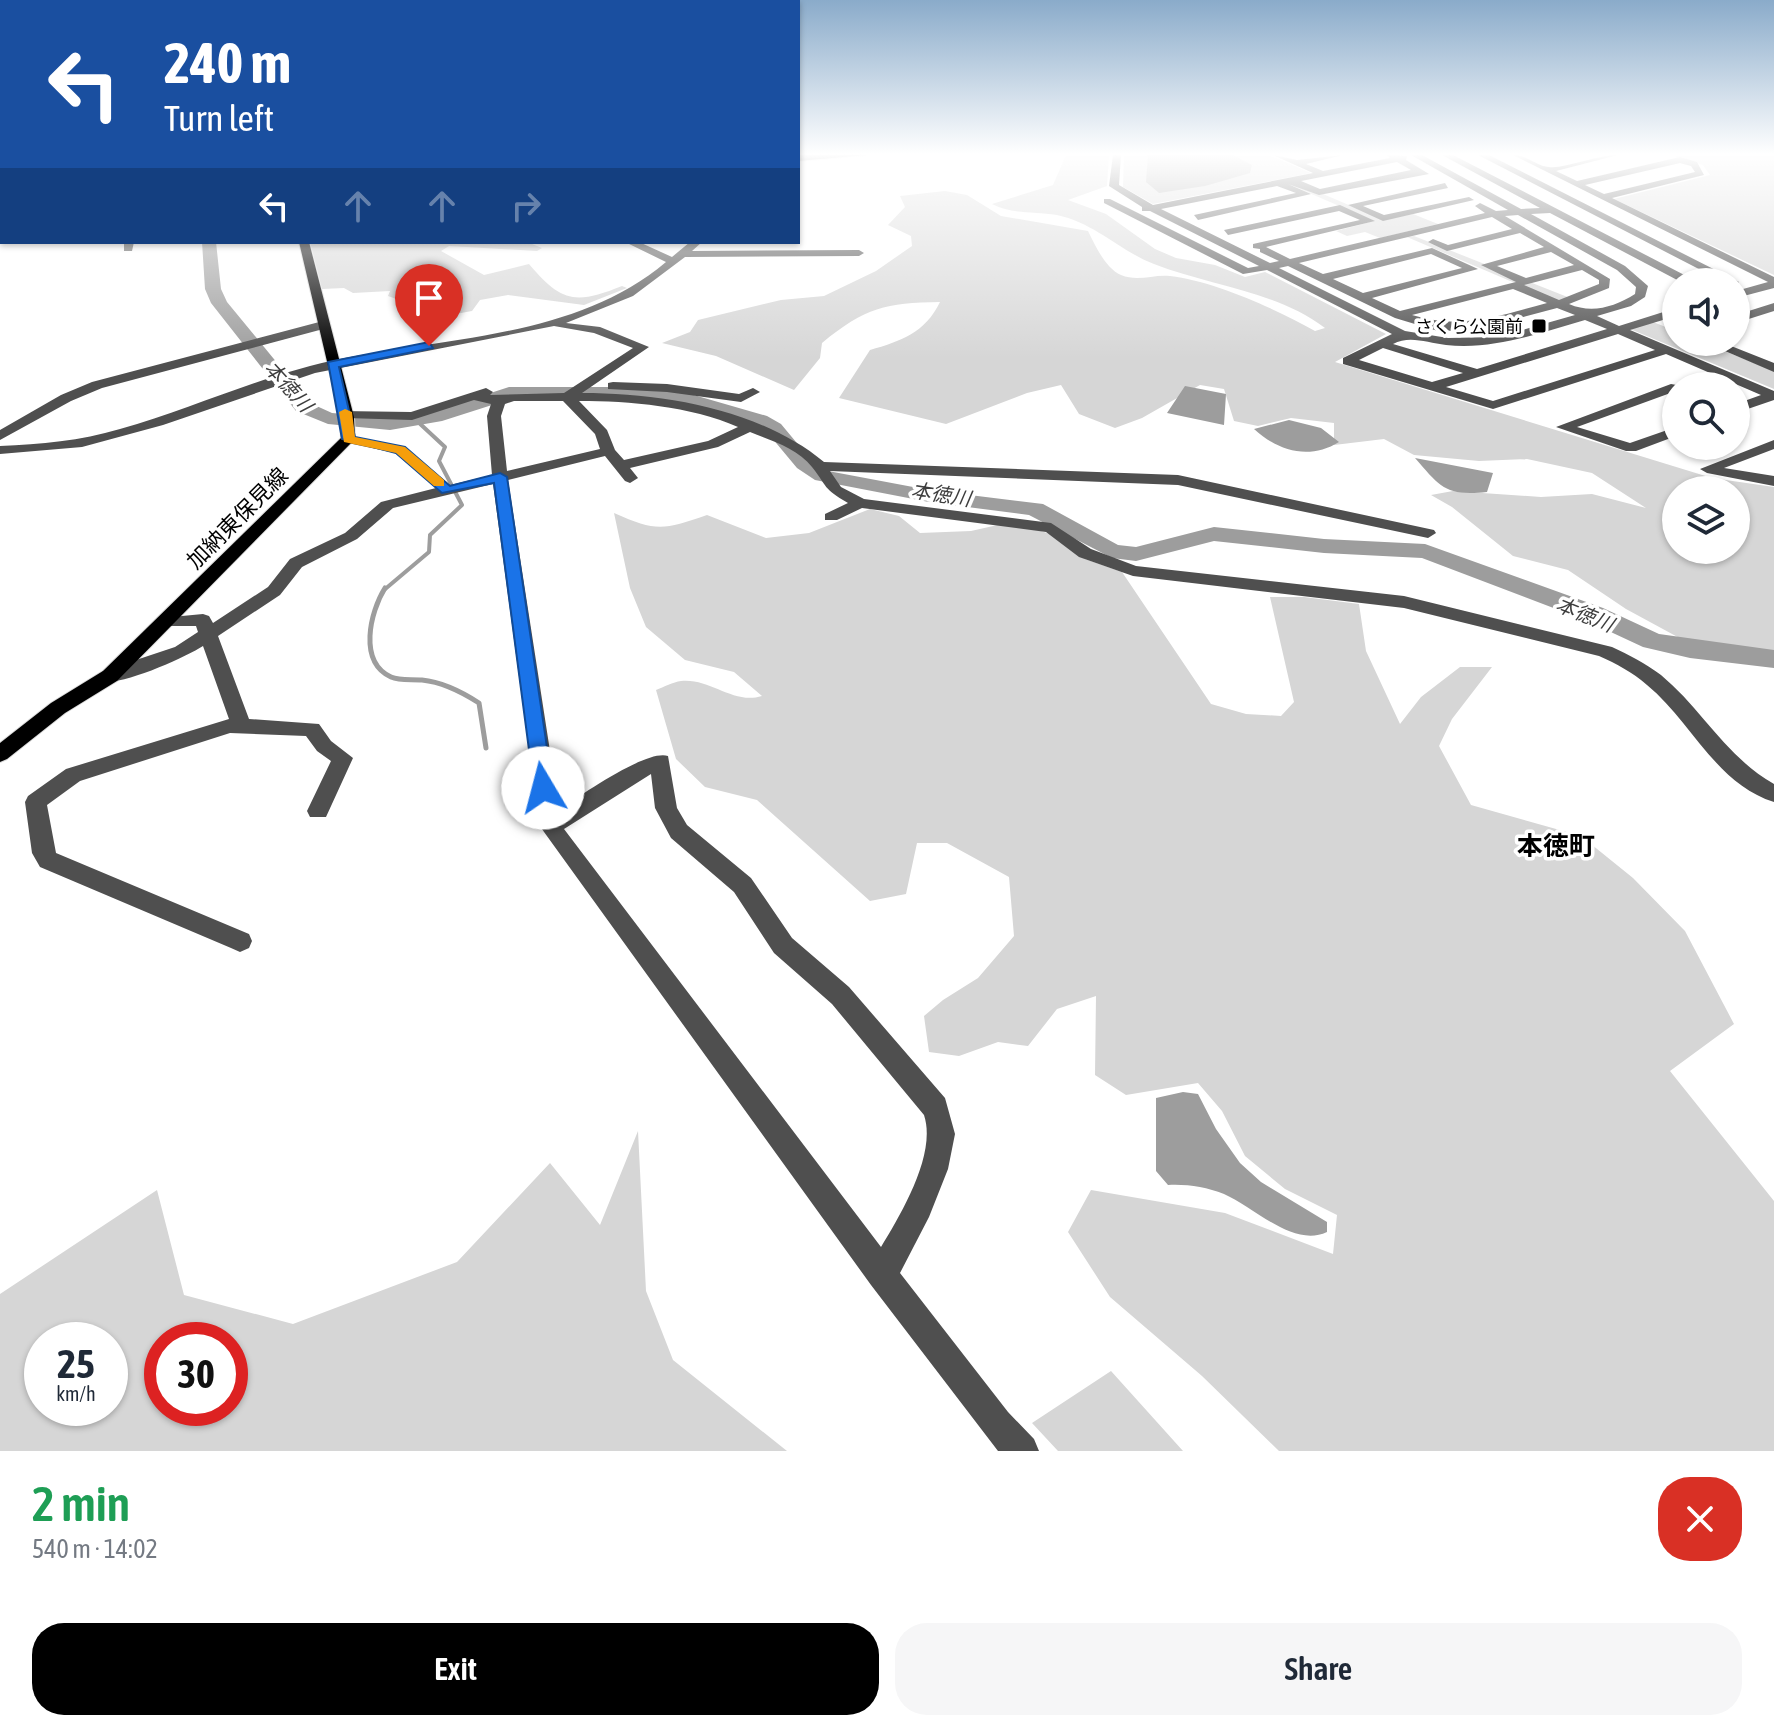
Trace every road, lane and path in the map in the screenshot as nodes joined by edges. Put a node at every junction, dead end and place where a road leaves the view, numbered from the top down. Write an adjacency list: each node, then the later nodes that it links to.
1 (1149, 223): 24 (street)
2 (1179, 223): 24 (street)
3 (1209, 223): 13 (street)
4 (1271, 223): 13 (street)
5 (1362, 223): 18 (street)
6 (1457, 223): 14 (street)
7 (1509, 223): 12 (street)
8 (1539, 223): 34 (street)
9 (1576, 223): 25 (street)
10 (1615, 223): 26 (street)
11 (1655, 223): 28 (street)
12 (1521, 230): 14 (street); 19 (street)
13 (1228, 232): 18 (street)
14 (1413, 233): 22 (street)
15 (304, 244): 39 (main road)
16 (636, 244): 21 (street)
17 (694, 244): 21 (street)
18 (1257, 246): 22 (street)
19 (1553, 248): 23 (street); 23 (street)
20 (859, 253): 21 (street)
21 (676, 257): 37 (street)
22 (1290, 262): 24 (street); 27 (street)
23 (1584, 266): 31 (street)
24 (1268, 267): 41 (street)
25 (1663, 268)
26 (1704, 268)
27 (1322, 278): 30 (street); 30 (street)
28 (1774, 282): 29 (street)
29 (1750, 291)
30 (1361, 297): 33 (street)
31 (1558, 304): 33 (street); 33 (street); 34 (street)
32 (1774, 307): 35 (street)
33 (1399, 315)
34 (1591, 315): 40 (street); 41 (street)
35 (1750, 315)
36 (1662, 316): 40 (street)
37 (553, 322): 50 (street); 58 (street)
38 (253, 324): 42 (street)
39 (323, 325): 42 (street); 50 (main road)
40 (1619, 329): 44 (street); 53 (street)
41 (1402, 334): 43 (street)
42 (269, 339): 65 (street)
43 (1381, 344): 53 (street); 55 (street)
44 (1662, 348)
45 (1774, 349): 49 (street)
46 (1662, 352): 55 (street)
47 (1681, 356): 52 (street)
48 (1743, 356): 49 (street)
49 (1748, 358): 51 (street)
50 (333, 364): 63 (main road); 68 (street)
51 (1774, 368)
52 (1718, 372)
53 (1477, 373): 55 (street)
54 (1750, 386): 60 (street)
55 (1431, 387)
56 (1662, 391): 66 (street)
57 (753, 392): 58 (street)
58 (574, 393): 59 (street); 61 (street); 64 (street); 69 (street)
59 (474, 396): 61 (street); 63 (street)
60 (1774, 396): 62 (street)
61 (499, 401): 72 (street)
62 (1750, 404)
63 (347, 423): 75 (street); 79 (main road, 加納東保見線)
64 (753, 427): 70 (street); 71 (street)
65 (0, 436)
66 (1662, 436)
67 (1774, 444): 74 (street)
68 (0, 450)
69 (608, 451): 70 (street); 72 (street)
70 (619, 466): 73 (street)
71 (823, 472): 76 (street); 78 (street)
72 (500, 477): 75 (street); 86 (street)
73 (630, 478)
74 (1774, 481)
75 (447, 490): 80 (street)
76 (860, 503): 77 (street); 84 (street)
77 (831, 517)
78 (1428, 533)
79 (167, 622): 80 (street); 81 (main road, 加納東保見線)
80 (209, 634): 81 (street); 82 (street)
81 (110, 676): 83 (main road, 加納東保見線)
82 (241, 724): 85 (street); 87 (street)
83 (0, 754)
84 (1774, 794)
85 (318, 811)
86 (550, 825): 88 (street); 88 (street)
87 (240, 941)
88 (882, 1274): 89 (street)
89 (1022, 1451)

